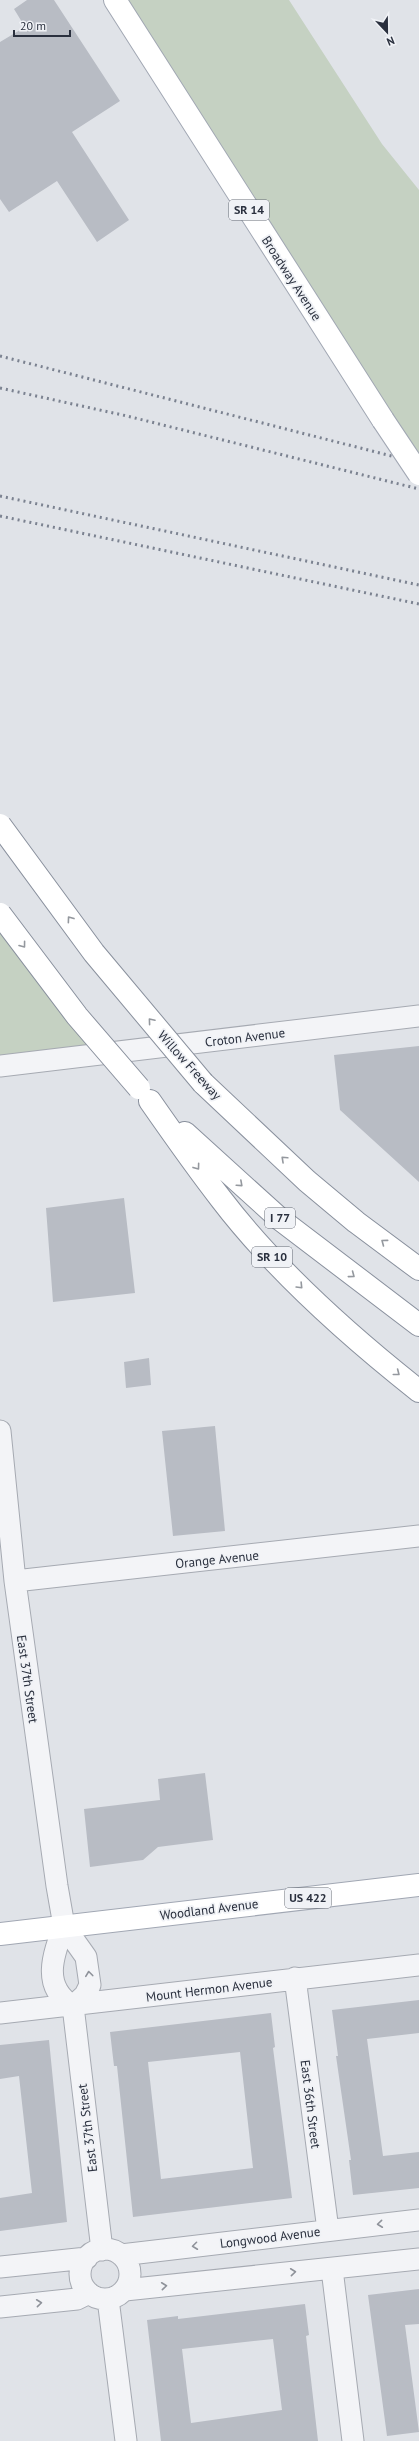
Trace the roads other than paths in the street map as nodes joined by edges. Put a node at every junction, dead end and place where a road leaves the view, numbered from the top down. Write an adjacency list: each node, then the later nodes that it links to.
1 (115, 0): 2 (main road, Broadway Avenue / SR 14, bridge)
2 (419, 474)
3 (0, 824): 8 (main road, Willow Freeway, one-way to 3, bridge)
4 (0, 914): 7 (main road, I 77, one-way to 7, bridge)
5 (419, 1016): 6 (street, Croton Avenue)
6 (0, 1066)
7 (144, 1094): 9 (main road, I 77, one-way to 9); 10 (main road, SR 10, one-way to 10)
8 (418, 1268)
9 (419, 1325)
10 (419, 1391)
11 (0, 1431): 13 (street, East 37th Street)
12 (419, 1536): 13 (street, Orange Avenue)
13 (15, 1581): 15 (street, East 37th Street)
14 (419, 1885): 15 (main road, Woodland Avenue / US 422)
15 (64, 1926): 16 (main road, Woodland Avenue / US 422); 19 (street, East 37th Street); 19 (street, East 37th Street, one-way to 15)
16 (0, 1934)
17 (419, 1965): 18 (street, Mount Hermon Avenue)
18 (295, 1978): 19 (street, Mount Hermon Avenue); 22 (street, East 36th Street)
19 (73, 2006): 20 (street, Mount Hermon Avenue); 23 (street, East 37th Street)
20 (0, 2013)
21 (419, 2220): 22 (street, Longwood Avenue, one-way to 22)
22 (328, 2230): 23 (street, Longwood Avenue, one-way to 23)
23 (103, 2254): 25 (street, Longwood Avenue); 27 (street); 28 (street)
24 (419, 2259): 26 (street)
25 (0, 2267)
26 (332, 2268): 28 (street, one-way to 26); 31 (street)
27 (88, 2292): 28 (street); 29 (street, one-way to 27)
28 (117, 2294): 30 (street)
29 (0, 2307)
30 (126, 2441)
31 (353, 2441)

